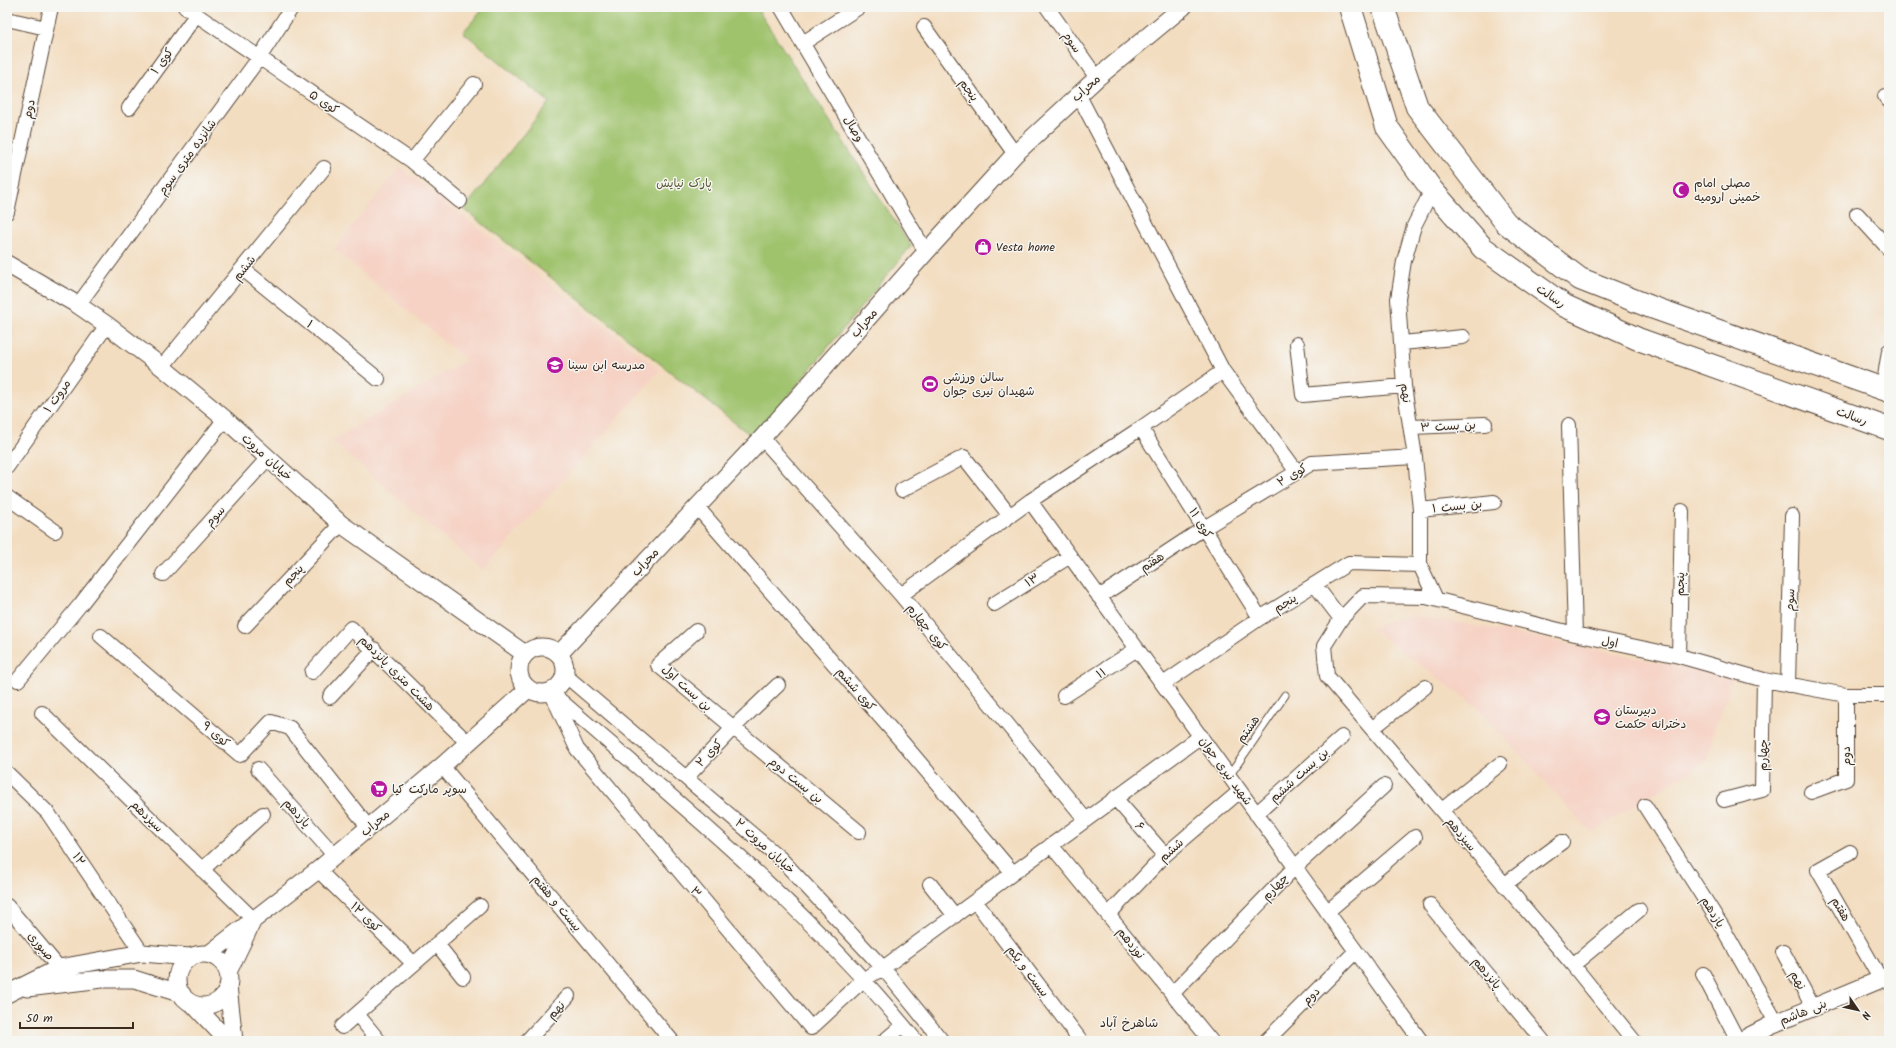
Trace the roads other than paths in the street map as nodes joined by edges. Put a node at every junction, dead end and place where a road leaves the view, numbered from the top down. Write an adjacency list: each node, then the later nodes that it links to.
1 (51, 7): 12 (street, دوم)
2 (292, 7): 14 (street, شانزده متری سوم)
3 (781, 7): 13 (street, وصال)
4 (859, 7): 13 (street)
5 (1047, 7): 15 (street, سوم)
6 (1182, 7): 15 (street, محراب)
7 (1350, 7): 20 (main road, رسالت)
8 (1383, 8): 18 (main road)
9 (190, 11): 14 (street, کوی ۵); 19 (street, کوی ۱)
10 (7, 19): 12 (street)
11 (924, 27): 21 (street, پنجم)
12 (46, 28): 26 (street, دوم)
13 (803, 43): 29 (street, وصال)
14 (259, 58): 22 (street, کوی ۵); 32 (street, شانزده متری سوم)
15 (1097, 78): 17 (street, محراب)
16 (474, 84): 22 (street)
17 (1078, 94): 21 (street, محراب); 39 (street)
18 (1417, 107): 20 (main road); 42 (main road)
19 (129, 108)
20 (1387, 127): 24 (main road, رسالت)
21 (1015, 154): 29 (street, محراب)
22 (412, 161): 25 (street, کوی ۵)
23 (324, 168): 31 (street, ششم)
24 (1432, 190): 35 (street, نهم); 48 (main road, رسالت)
25 (460, 201)
26 (7, 212)
27 (1857, 214): 28 (street)
28 (1889, 249)
29 (926, 252): 49 (street, محراب)
30 (7, 264): 32 (street, خیابان مروت)
31 (243, 269): 38 (street, ششم); 40 (street, ۱)
32 (78, 305): 33 (street, خیابان مروت)
33 (107, 325): 38 (street, خیابان مروت); 52 (street, مروت ۱)
34 (1463, 338): 35 (street)
35 (1402, 343): 41 (street, نهم)
36 (1297, 344): 41 (street)
37 (1889, 351): 42 (street)
38 (162, 367): 43 (street, خیابان مروت)
39 (1223, 371): 47 (street); 53 (street)
40 (378, 379)
41 (1404, 386): 46 (street, نهم)
42 (1886, 390)
43 (225, 420): 51 (street, خیابان مروت); 87 (street)
44 (1485, 424): 46 (street, بن بست ۳)
45 (1569, 425): 78 (street)
46 (1410, 427): 50 (street, نهم)
47 (1141, 428): 56 (street); 64 (street, کوی ۱۱)
48 (1889, 429)
49 (762, 438): 58 (street, محراب); 70 (street, کوی چهارم)
50 (1415, 457): 53 (street, کوی ۲); 59 (street, نهم)
51 (268, 458): 63 (street, خیابان مروت); 68 (street, سوم)
52 (7, 467)
53 (1297, 472): 64 (street, کوی ۲)
54 (902, 490): 61 (street)
55 (7, 497): 65 (street)
56 (1030, 501): 61 (street); 66 (street, شهید نیری جوان)
57 (1494, 502): 59 (street, بن بست ۱)
58 (697, 507): 83 (street, محراب); 133 (street, کوی ششم)
59 (1420, 510): 67 (street, نهم)
60 (1682, 511): 84 (street, پنجم)
61 (1010, 516): 70 (street)
62 (1792, 516): 91 (street, سوم)
63 (341, 524): 76 (street, پنجم); 82 (street, خیابان مروت)
64 (1204, 528): 71 (street, هفتم); 74 (street, کوی ۱۱)
65 (55, 531)
66 (1070, 556): 71 (street, شهید نیری جوان); 73 (street, ۱۳)
67 (1420, 565): 69 (street, پنجم); 72 (street, نهم)
68 (163, 574)
69 (1314, 585): 74 (street, پنجم); 75 (street)
70 (901, 595): 121 (street, کوی چهارم)
71 (1099, 597): 81 (street, شهید نیری جوان)
72 (1436, 599): 75 (street, اول); 78 (street, اول)
73 (994, 604)
74 (1260, 618): 89 (street, پنجم)
75 (1341, 619): 102 (street, سیزدهم)
76 (246, 626)
77 (696, 631): 101 (street, بن بست اول)
78 (1575, 634): 84 (street, اول)
79 (102, 636): 122 (street, کوی ۹)
80 (374, 649): 85 (street, هشت متری پانزدهم); 99 (street); 105 (street, هشت متری پانزدهم)
81 (1137, 649): 89 (street, شهید نیری جوان); 98 (street, ۱۱)
82 (525, 654): 83 (street); 93 (street)
83 (559, 654): 86 (street)
84 (1679, 656): 88 (street, اول)
85 (312, 672)
86 (565, 675): 94 (street); 111 (street, خیابان مروت ۲)
87 (18, 680)
88 (1764, 680): 91 (street, اول); 116 (street, چهارم)
89 (1163, 684): 103 (street, شهید نیری جوان)
90 (778, 685): 101 (street, کوی ۲)
91 (1788, 685): 96 (street, اول)
92 (1425, 687): 102 (street)
93 (528, 689): 94 (street); 105 (street, محراب)
94 (551, 692): 159 (street, خیابان مروت ۲); 159 (street, ۳)
95 (1285, 695): 110 (lane, هشتم)
96 (1846, 695): 97 (street, اول); 114 (street, دوم)
97 (1889, 695)
98 (1064, 696)
99 (330, 697)
100 (42, 712): 131 (street, سیزدهم)
101 (733, 728): 111 (street, کوی ۲); 123 (street, بن بست دوم)
102 (1373, 728): 118 (street, سیزدهم)
103 (1200, 736): 110 (street, شهید نیری جوان); 115 (street)
104 (1342, 737): 120 (street, بن بست ششم)
105 (467, 742): 107 (street, محراب)
106 (1500, 764): 118 (street)
107 (442, 766): 122 (street, محراب); 173 (street, بیست و هفتم)
108 (258, 769): 129 (street, یازدهم)
109 (7, 773): 147 (street, ۱۲)
110 (1229, 776): 113 (street, شهید نیری جوان)
111 (686, 778): 154 (street, خیابان مروت ۲)
112 (1384, 786): 130 (street, چهارم)
113 (1240, 791): 120 (street, شهید نیری جوان); 128 (street, ششم)
114 (1811, 792)
115 (1115, 798): 121 (street); 128 (street, ۶)
116 (1724, 800)
117 (1645, 806): 166 (street, یازدهم)
118 (1442, 810): 135 (street, سیزدهم)
119 (263, 814): 131 (street)
120 (1256, 814): 130 (street, شهید نیری جوان)
121 (1086, 820): 126 (street)
122 (369, 828): 129 (street, محراب)
123 (859, 832)
124 (1415, 837): 141 (street)
125 (1562, 842): 135 (street)
126 (1051, 845): 133 (street); 142 (street, نوزدهم)
127 (1850, 852): 157 (street, هفتم)
128 (1165, 854): 142 (street, ششم)
129 (335, 856): 132 (street, محراب)
130 (1295, 866): 141 (street, شهید نیری جوان); 161 (street, چهارم)
131 (202, 870): 144 (street, سیزدهم)
132 (318, 870): 144 (street, محراب); 151 (street, کوی ۱۲)
133 (1013, 873): 136 (street)
134 (930, 884): 143 (street)
135 (1504, 885): 152 (street, سیزدهم)
136 (975, 901): 143 (street); 177 (street, بیست و یکم)
137 (1430, 905): 181 (street, پانزدهم)
138 (7, 906): 153 (street, صبوری)
139 (480, 906): 145 (street)
140 (1639, 910): 152 (street)
141 (1327, 912): 146 (street, شهید نیری جوان)
142 (1108, 914): 161 (street, نوزدهم)
143 (955, 916): 154 (street)
144 (253, 919): 149 (street, محراب); 158 (street)
145 (437, 944): 151 (street); 156 (street)
146 (1356, 951): 179 (street, دوم); 180 (street, شهید نیری جوان)
147 (142, 952): 150 (street); 153 (street)
148 (1783, 952): 164 (street, نهم)
149 (209, 954): 150 (street); 158 (street)
150 (190, 958): 163 (street)
151 (414, 964): 165 (street)
152 (1573, 965): 182 (street, سیزدهم)
153 (59, 968): 160 (street)
154 (883, 968): 159 (street); 176 (street, خیابان مروت ۲)
155 (1703, 974): 183 (street)
156 (463, 977)
157 (1885, 978): 164 (street, بنی هاشم)
158 (228, 979): 163 (street); 170 (street)
159 (863, 980): 167 (street, خیابان مروت ۲)
160 (11, 989): 163 (street)
161 (1172, 994): 178 (street, نوزدهم)
162 (568, 996): 172 (street, نهم)
163 (187, 999): 169 (street)
164 (1813, 1008): 166 (street, بنی هاشم)
165 (357, 1014): 168 (street); 171 (street)
166 (1776, 1022): 183 (street, بنی هاشم)
167 (903, 1025): 174 (street); 175 (street, خیابان مروت ۲)
168 (342, 1027)
169 (228, 1041)
170 (234, 1041)
171 (380, 1041)
172 (527, 1041)
173 (672, 1041)
174 (884, 1041)
175 (916, 1041)
176 (942, 1041)
177 (1081, 1041)
178 (1211, 1041)
179 (1266, 1041)
180 (1421, 1041)
181 (1543, 1041)
182 (1634, 1041)
183 (1739, 1041)

